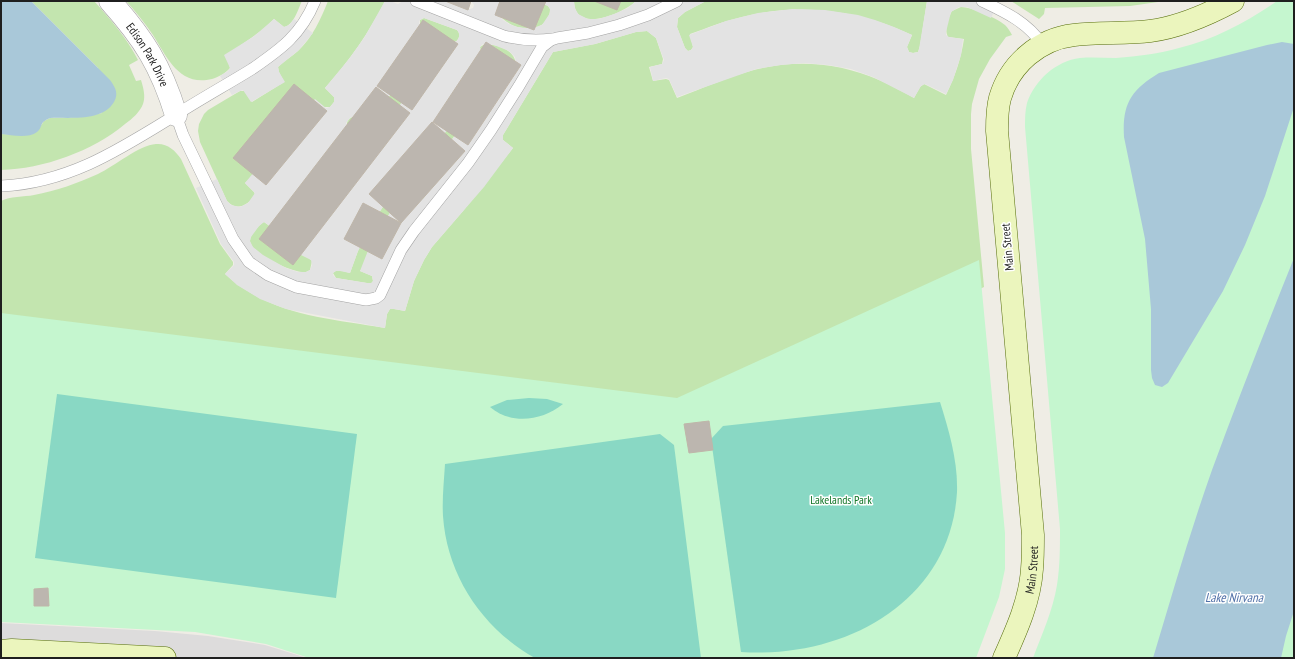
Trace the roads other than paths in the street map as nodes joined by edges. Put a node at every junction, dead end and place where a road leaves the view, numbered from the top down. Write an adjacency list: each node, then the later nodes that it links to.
1 (110, 1): 9 (street, Edison Park Drive)
2 (314, 1): 9 (lane)
3 (416, 1): 7 (lane)
4 (677, 1): 7 (lane)
5 (982, 1): 8 (lane)
6 (1233, 1): 8 (street, Main Street)
7 (557, 38): 9 (lane)
8 (1042, 44): 13 (street, Main Street)
9 (176, 115): 10 (lane)
10 (1, 186)
11 (1, 651): 12 (street)
12 (165, 658)
13 (1004, 658)

